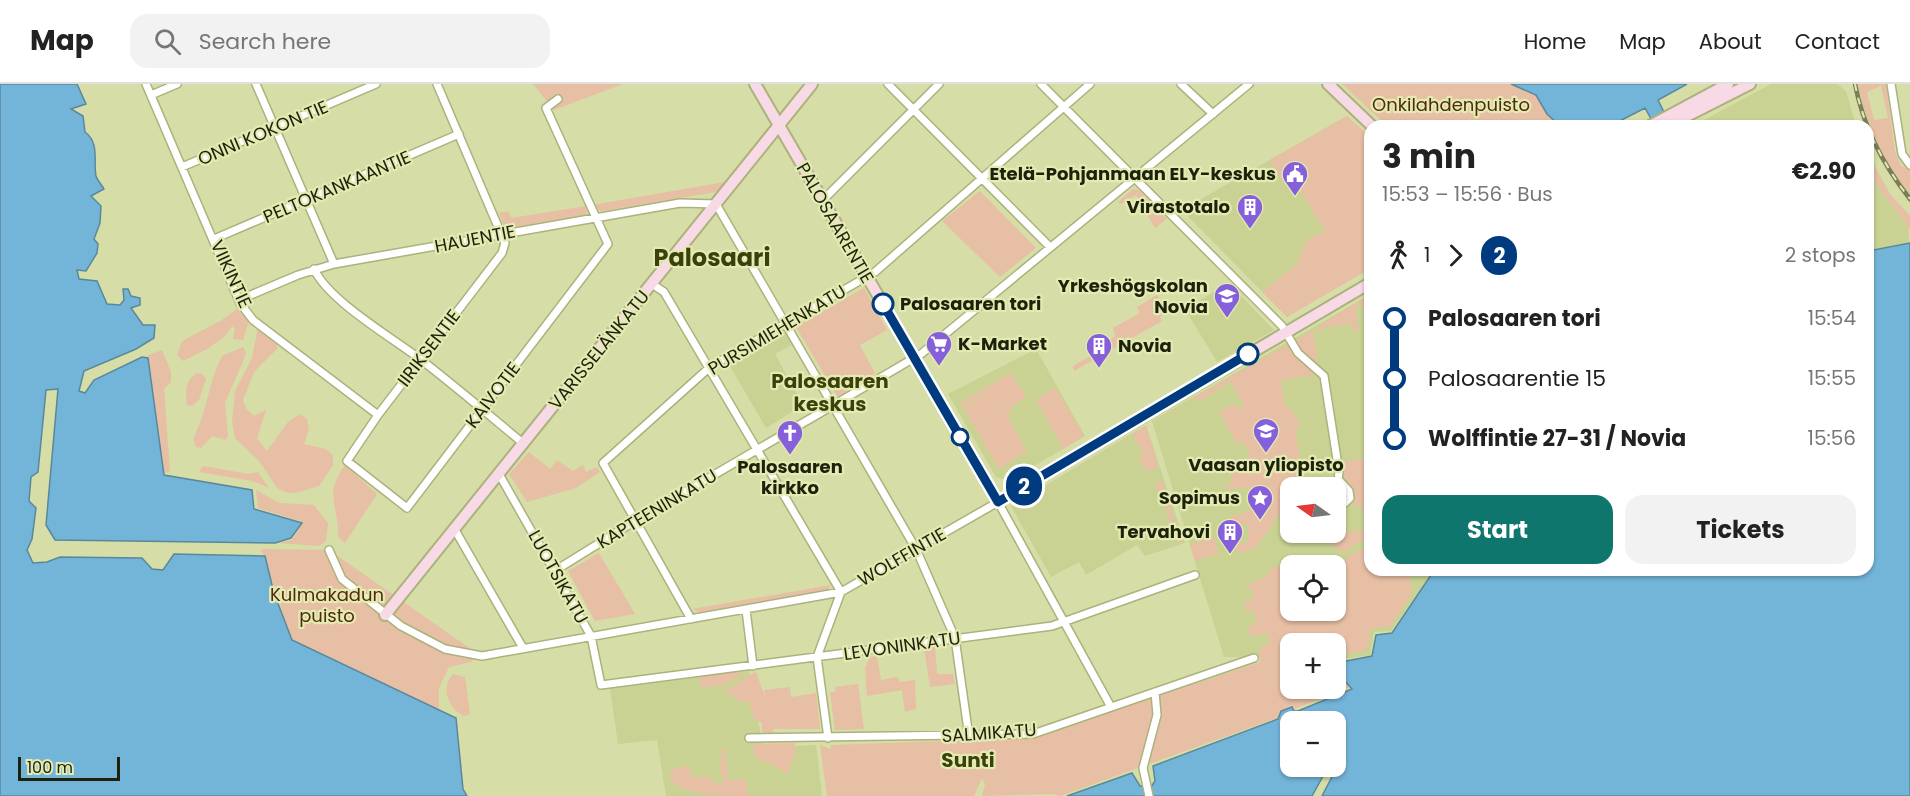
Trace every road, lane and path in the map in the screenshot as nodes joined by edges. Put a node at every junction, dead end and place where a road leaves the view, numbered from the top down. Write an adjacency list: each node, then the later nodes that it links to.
1 (146, 84): 18 (street, VIIKINTIE)
2 (177, 84): 18 (street)
3 (256, 84): 27 (street)
4 (376, 84): 27 (street, ONNI KOKON TIE)
5 (437, 84): 28 (street)
6 (754, 84): 26 (main road, PALOSAARENTIE)
7 (812, 84): 26 (main road, VARISSELÄNKATU)
8 (888, 84): 21 (street)
9 (939, 84): 21 (street)
10 (1041, 84): 20 (street)
11 (1090, 84): 20 (street, PURSIMIEHENKATU)
12 (1181, 84): 22 (street)
13 (1249, 84): 22 (street, KAPTEENINKATU)
14 (1328, 84): 23 (main road)
15 (1728, 84): 24 (main road)
16 (1750, 84): 25 (main road)
17 (1891, 84): 29 (street)
18 (151, 95): 30 (street, VIIKINTIE)
19 (558, 99): 36 (street)
20 (1064, 107): 31 (street, PURSIMIEHENKATU); 32 (street)
21 (914, 110): 31 (street); 34 (street)
22 (1213, 114): 32 (street, KAPTEENINKATU)
23 (1366, 120)
24 (1672, 120)
25 (1672, 120)
26 (778, 124): 34 (main road, PALOSAARENTIE); 35 (main road, VARISSELÄNKATU)
27 (275, 128): 30 (street, ONNI KOKON TIE); 33 (street)
28 (459, 134): 33 (street, PELTOKANKAANTIE); 37 (street)
29 (1910, 165)
30 (182, 167): 38 (street, VIIKINTIE)
31 (982, 178): 39 (street); 42 (street, PURSIMIEHENKATU)
32 (1135, 178): 39 (street, KAPTEENINKATU); 47 (street)
33 (307, 200): 38 (street, PELTOKANKAANTIE); 40 (street)
34 (822, 201): 42 (main road, PALOSAARENTIE)
35 (716, 204): 36 (street, HAUENTIE); 43 (main road, VARISSELÄNKATU); 46 (street)
36 (596, 218): 37 (street, HAUENTIE); 52 (street, KAIVOTIE)
37 (502, 234): 40 (street, HAUENTIE); 49 (street, IIRIKSENTIE)
38 (214, 239): 45 (street, VIIKINTIE)
39 (1050, 247): 48 (street, KAPTEENINKATU)
40 (334, 264): 41 (street, HAUENTIE)
41 (315, 269): 45 (street, HAUENTIE); 49 (street)
42 (867, 276): 46 (street, PURSIMIEHENKATU); 48 (main road, PALOSAARENTIE)
43 (652, 284): 50 (street); 54 (main road, VARISSELÄNKATU)
44 (1364, 287): 47 (main road, WOLFFINTIE)
45 (239, 300): 53 (street, VIIKINTIE)
46 (785, 324): 50 (street, PURSIMIEHENKATU); 51 (street)
47 (1287, 333): 58 (street); 59 (main road, WOLFFINTIE)
48 (914, 358): 51 (street, KAPTEENINKATU); 59 (main road, PALOSAARENTIE)
49 (421, 360): 52 (street); 53 (street, IIRIKSENTIE)
50 (710, 367): 55 (street); 60 (street, PURSIMIEHENKATU)
51 (834, 406): 55 (street, KAPTEENINKATU); 62 (street)
52 (482, 409): 54 (street); 56 (street, KAIVOTIE)
53 (378, 415): 56 (street, IIRIKSENTIE)
54 (524, 444): 57 (main road, VARISSELÄNKATU)
55 (759, 449): 60 (street, KAPTEENINKATU); 66 (street)
56 (347, 461)
57 (499, 474): 61 (main road, VARISSELÄNKATU); 64 (street, LUOTSIKATU)
58 (1339, 477)
59 (998, 502): 62 (street, WOLFFINTIE); 70 (street, PALOSAARENTIE)
60 (635, 521): 64 (street, KAPTEENINKATU); 69 (street)
61 (455, 530): 68 (main road, VARISSELÄNKATU); 73 (street)
62 (916, 549): 66 (street, WOLFFINTIE); 72 (street)
63 (329, 550): 68 (street, WOLFFINTIE)
64 (556, 570): 71 (street, LUOTSIKATU)
65 (1195, 575): 70 (street, LEVONINKATU)
66 (841, 592): 67 (street, WOLFFINTIE); 74 (street)
67 (746, 610): 69 (street, WOLFFINTIE); 76 (street)
68 (385, 615): 73 (street, WOLFFINTIE)
69 (691, 619): 71 (street, WOLFFINTIE)
70 (1063, 621): 72 (street, LEVONINKATU); 79 (street, PALOSAARENTIE)
71 (591, 636): 73 (street, WOLFFINTIE); 77 (street, LUOTSIKATU)
72 (955, 638): 74 (street, LEVONINKATU); 80 (street)
73 (523, 648)
74 (817, 657): 76 (street, LEVONINKATU); 82 (street)
75 (1254, 658): 78 (street, SALMIKATU)
76 (753, 666): 77 (street, LEVONINKATU)
77 (601, 685)
78 (1155, 692): 79 (street, SALMIKATU); 83 (street)
79 (1111, 707): 80 (street, SALMIKATU)
80 (969, 737): 82 (street, SALMIKATU)
81 (748, 738): 82 (street, SALMIKATU)
82 (828, 738)
83 (1149, 796)

